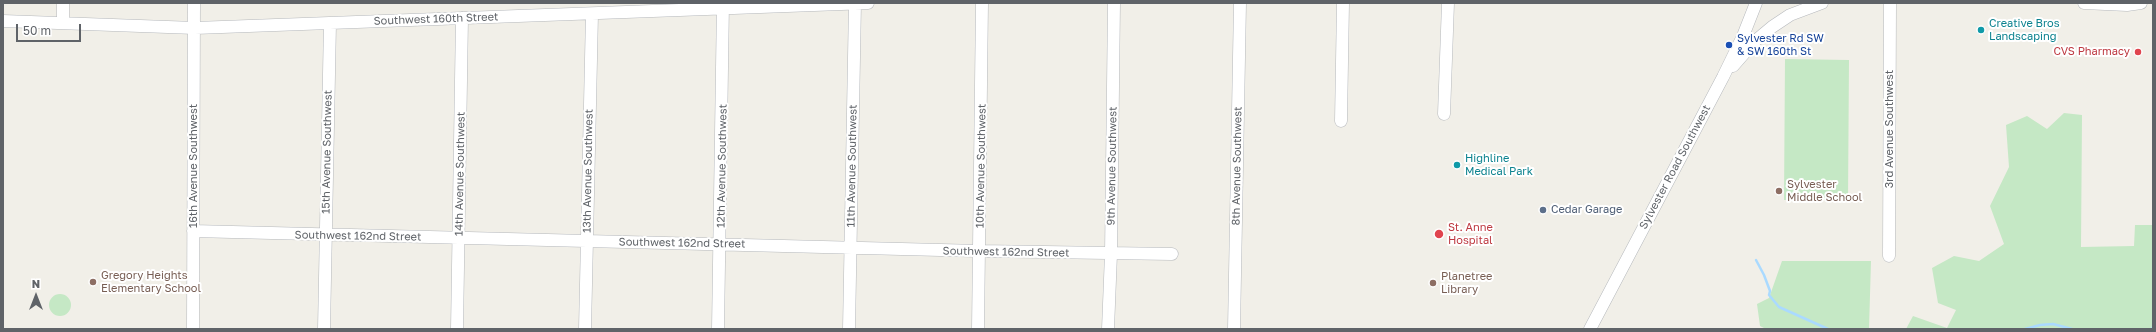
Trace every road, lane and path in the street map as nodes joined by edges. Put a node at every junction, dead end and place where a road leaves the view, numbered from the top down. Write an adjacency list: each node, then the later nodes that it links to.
1 (62, 3): 19 (street)
2 (194, 3): 21 (street, 16th Avenue Southwest)
3 (855, 3): 4 (street, Southwest 160th Street); 15 (street, Southwest 160th Street); 30 (street, 11th Avenue Southwest)
4 (868, 3)
5 (982, 3): 31 (street, 10th Avenue Southwest)
6 (1114, 3): 32 (street, 9th Avenue Southwest)
7 (1240, 3): 43 (street, 8th Avenue Southwest)
8 (1343, 3): 24 (street)
9 (1448, 3): 23 (street)
10 (1756, 3): 22 (street, Sylvester Road Southwest)
11 (1822, 3): 22 (street)
12 (1890, 3): 34 (street, 3rd Avenue Southwest)
13 (2084, 3): 14 (street)
14 (2141, 3)
15 (723, 6): 16 (street, Southwest 160th Street); 29 (street, 12th Avenue Southwest)
16 (592, 14): 17 (street, Southwest 160th Street); 28 (street, 13th Avenue Southwest)
17 (462, 18): 20 (street, Southwest 160th Street); 27 (street, 14th Avenue Southwest)
18 (3, 21): 19 (street, Southwest 160th Street)
19 (63, 23): 21 (street, Southwest 160th Street)
20 (330, 23): 21 (street, Southwest 160th Street); 26 (street, 15th Avenue Southwest)
21 (195, 28): 25 (street, 16th Avenue Southwest)
22 (1723, 77): 44 (street, Sylvester Road Southwest)
23 (1444, 114)
24 (1340, 121)
25 (193, 231): 26 (street, Southwest 162nd Street); 35 (street, 16th Avenue Southwest)
26 (325, 236): 27 (street, Southwest 162nd Street); 36 (street, 15th Avenue Southwest)
27 (459, 238): 28 (street, Southwest 162nd Street); 37 (street, 14th Avenue Southwest)
28 (586, 240): 29 (street, Southwest 162nd Street); 38 (street, 13th Avenue Southwest)
29 (721, 244): 30 (street, Southwest 162nd Street); 39 (street, 12th Avenue Southwest)
30 (851, 247): 31 (street, Southwest 162nd Street); 40 (street, 11th Avenue Southwest)
31 (980, 251): 32 (street, Southwest 162nd Street); 41 (street, 10th Avenue Southwest)
32 (1111, 254): 33 (street, Southwest 162nd Street); 42 (street, 9th Avenue Southwest)
33 (1172, 254)
34 (1889, 256)
35 (193, 329)
36 (324, 329)
37 (458, 329)
38 (585, 329)
39 (718, 329)
40 (849, 329)
41 (978, 329)
42 (1108, 329)
43 (1234, 329)
44 (1590, 329)

